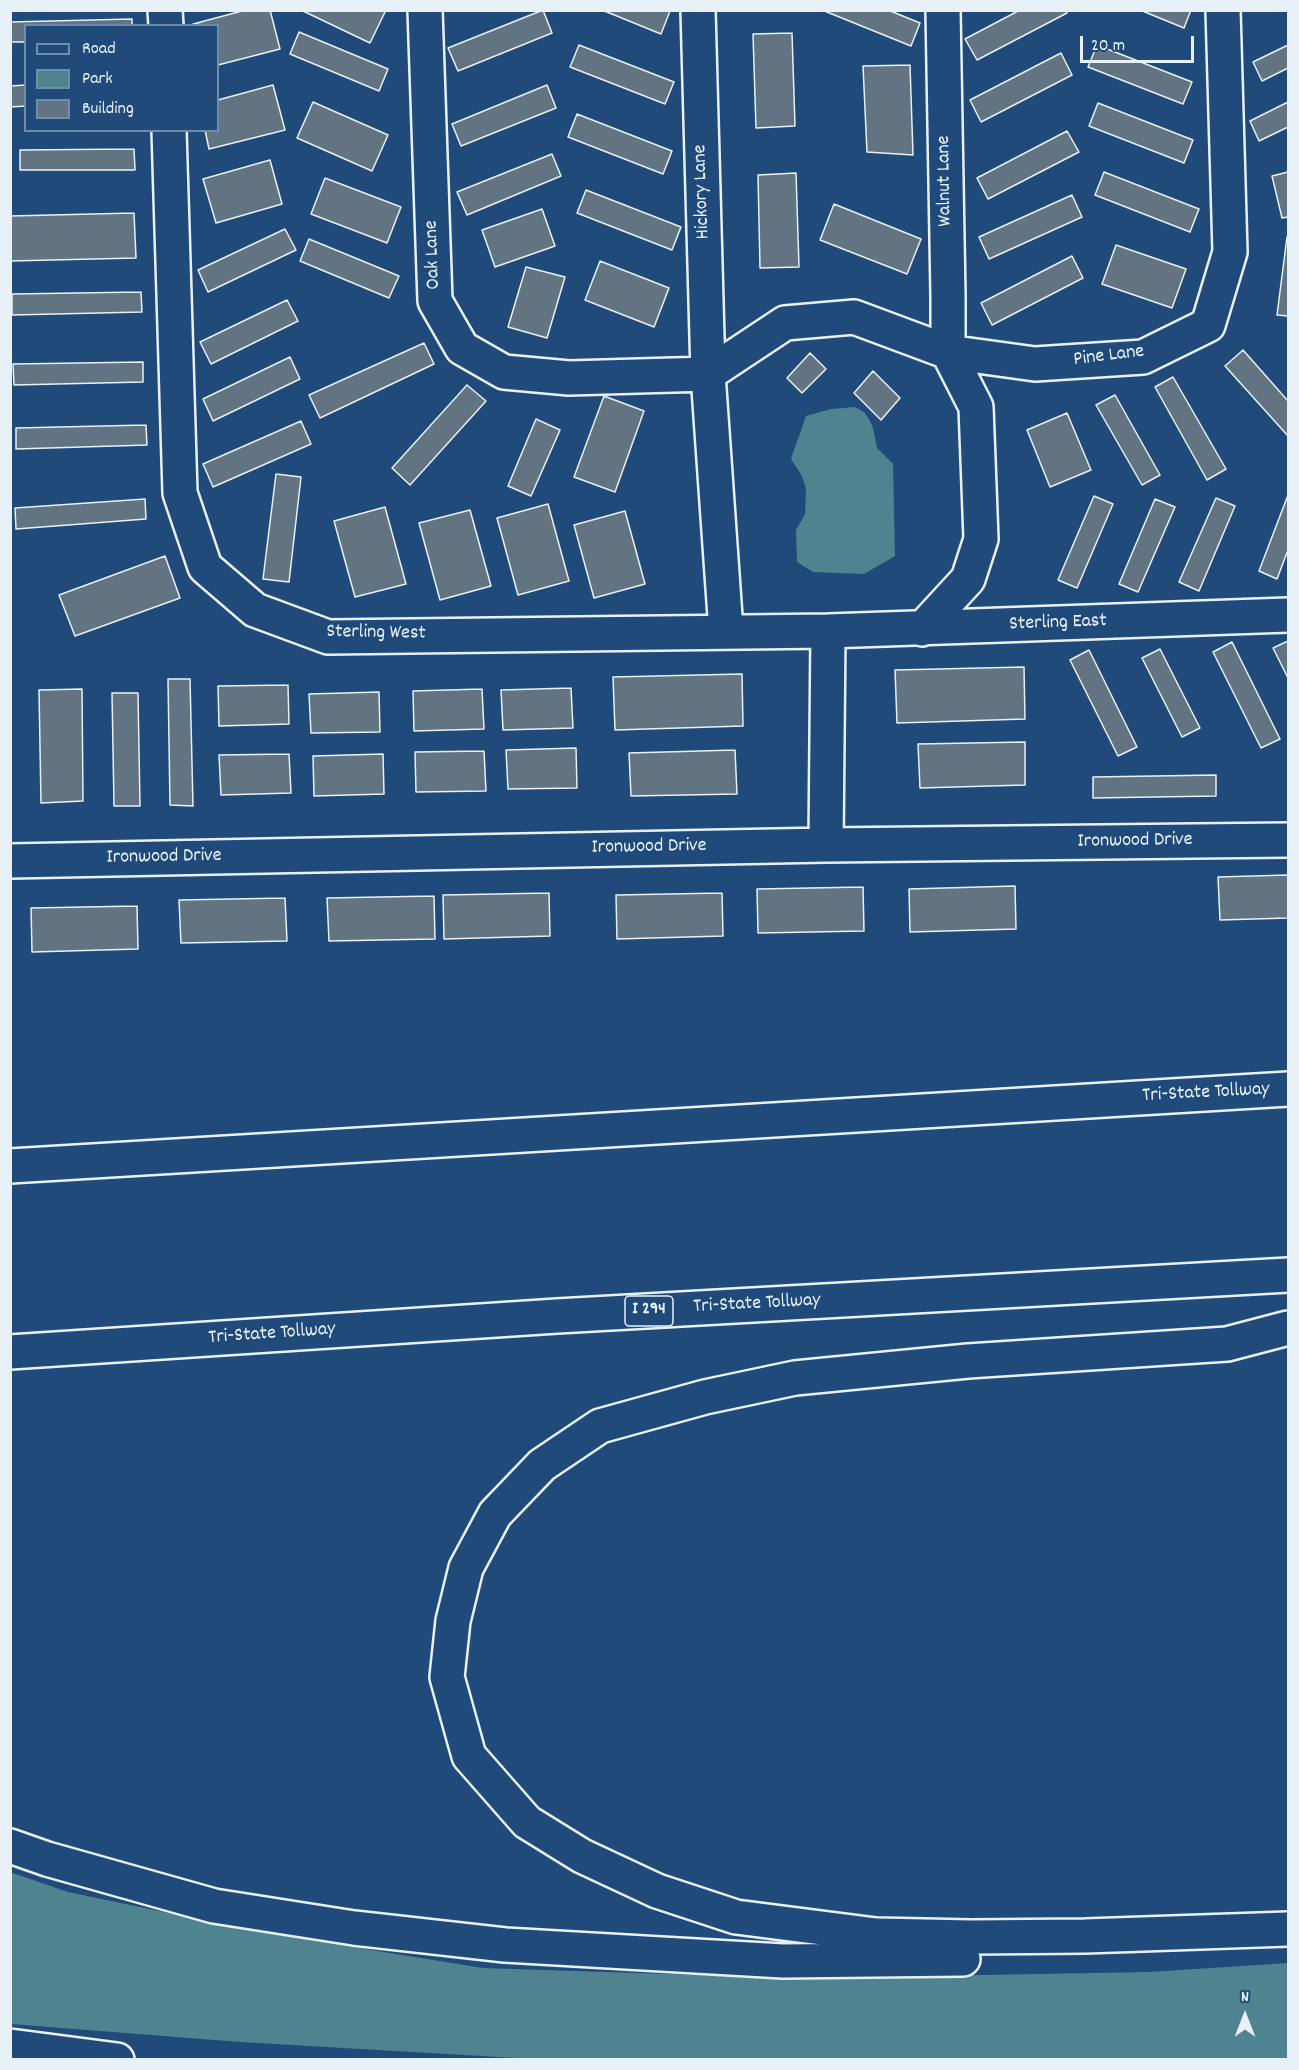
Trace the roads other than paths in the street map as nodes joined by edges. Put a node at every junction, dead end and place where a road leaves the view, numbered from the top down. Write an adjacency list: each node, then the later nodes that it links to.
1 (425, 10): 7 (main road, Oak Lane)
2 (698, 10): 7 (main road, Hickory Lane)
3 (943, 10): 6 (main road, Walnut Lane)
4 (1223, 10): 6 (main road, Pine Lane)
5 (169, 132): 10 (main road, Sterling West)
6 (948, 352): 7 (main road, Pine Lane); 9 (main road)
7 (708, 374): 10 (main road, Hickory Lane)
8 (1288, 615): 9 (main road, Sterling East)
9 (922, 629): 11 (main road, Sterling East)
10 (726, 631): 11 (main road, Sterling West)
11 (828, 631): 13 (main road)
12 (1288, 840): 13 (main road, Ironwood Drive)
13 (826, 845): 14 (main road, Ironwood Drive)
14 (10, 861)
15 (1288, 1089): 16 (main road, Tri-State Tollway)
16 (10, 1166)
17 (1288, 1275): 19 (main road, Tri-State Tollway / I 294)
18 (1288, 1328): 21 (main road)
19 (10, 1352)
20 (10, 1846): 22 (main road)
21 (1288, 1929)
22 (1288, 1945)
23 (10, 2046): 24 (main road)
24 (117, 2060)

